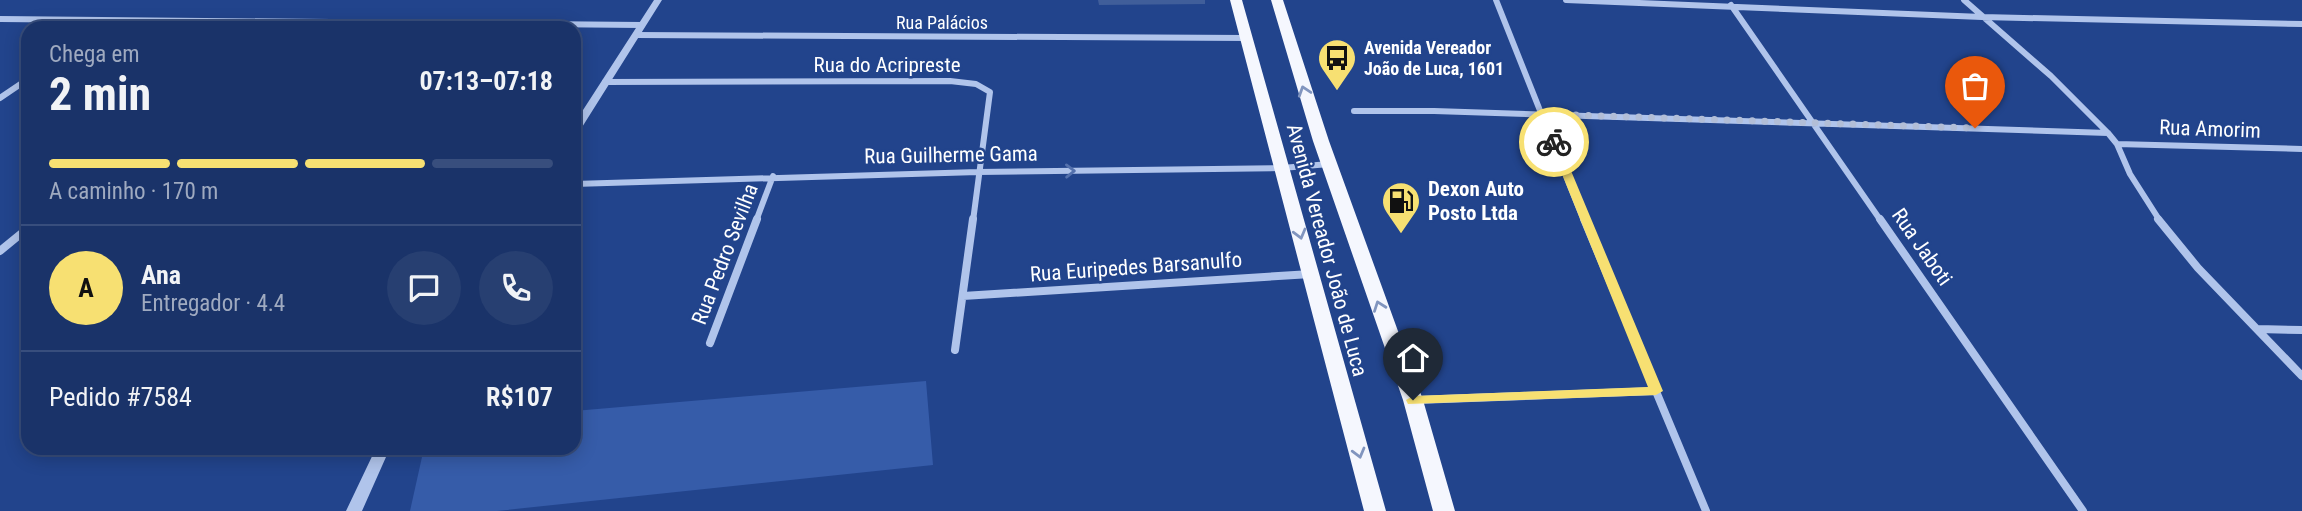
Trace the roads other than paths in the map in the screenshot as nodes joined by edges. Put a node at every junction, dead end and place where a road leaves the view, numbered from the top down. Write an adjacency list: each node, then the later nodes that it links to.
1 (658, 0): 14 (street)
2 (1236, 0): 15 (main road, Avenida Vereador João de Luca)
3 (1277, 0): 26 (main road, Avenida Vereador João de Luca, one-way to 3)
4 (1496, 0): 20 (street)
5 (1566, 0): 7 (street)
6 (1964, 0): 8 (street)
7 (1731, 5): 8 (street); 22 (street, Rua Jaboti)
8 (1982, 17): 12 (street); 23 (street)
9 (0, 19): 10 (street, Rua Palácios)
10 (112, 20): 11 (street, Rua Palácios)
11 (272, 21)
12 (2302, 24)
13 (581, 29): 14 (street, Rua Palácios)
14 (639, 30): 15 (street, Rua Palácios); 16 (street)
15 (1247, 38): 27 (main road, Avenida Vereador João de Luca)
16 (605, 82): 21 (street); 28 (street, Rua do Acripreste)
17 (21, 84): 18 (street)
18 (0, 99)
19 (1354, 111): 20 (street)
20 (1543, 114): 22 (street); 40 (street)
21 (581, 121)
22 (1815, 123): 23 (street); 47 (street, Rua Jaboti)
23 (2108, 133): 24 (street)
24 (2117, 144): 25 (street, Rua Amorim); 35 (street)
25 (2302, 149)
26 (1329, 164): 27 (street, Rua Guilherme Gama); 41 (main road, Avenida Vereador João de Luca, one-way to 26)
27 (1282, 168): 28 (street, Rua Guilherme Gama, one-way to 27); 33 (main road, Avenida Vereador João de Luca, one-way to 33)
28 (978, 172): 29 (street, Rua Guilherme Gama); 34 (street, Rua do Acripreste)
29 (773, 176): 30 (street, Rua Guilherme Gama); 37 (street, Rua Pedro Sevilha)
30 (581, 184)
31 (21, 234): 32 (street)
32 (0, 251)
33 (1311, 274): 34 (street, Rua Euripedes Barsanulfo); 44 (main road, Avenida Vereador João de Luca, one-way to 44)
34 (963, 296): 38 (street, Rua do Acripreste)
35 (2258, 329): 36 (street); 39 (street)
36 (2302, 330)
37 (710, 343)
38 (955, 350)
39 (2302, 376)
40 (1656, 391): 41 (street); 46 (street)
41 (1413, 400): 45 (main road, Avenida Vereador João de Luca)
42 (380, 455): 43 (street)
43 (354, 511)
44 (1375, 511)
45 (1444, 511)
46 (1706, 511)
47 (2083, 511)

